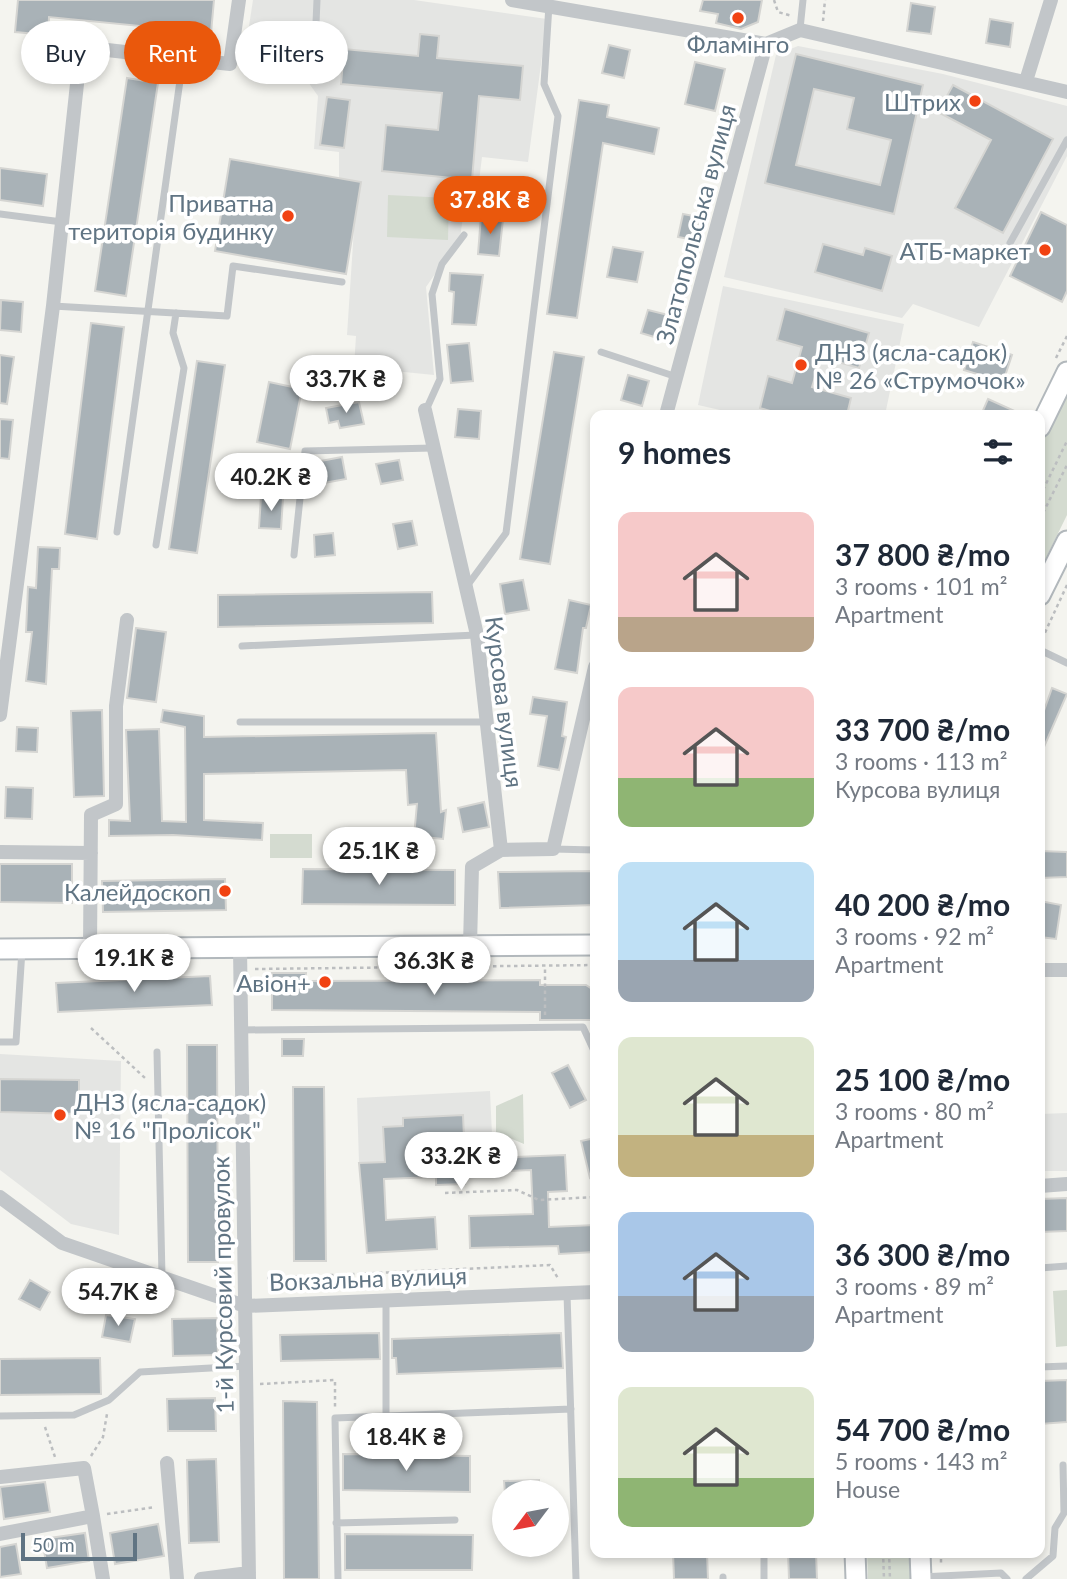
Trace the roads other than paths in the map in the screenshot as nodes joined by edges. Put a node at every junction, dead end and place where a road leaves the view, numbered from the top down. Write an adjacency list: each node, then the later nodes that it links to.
1 (239, 0): 12 (street)
2 (317, 0): 8 (lane)
3 (512, 0): 6 (street)
4 (803, 0): 9 (lane)
5 (1051, 0): 13 (street)
6 (549, 5): 7 (street); 37 (lane)
7 (584, 5): 10 (street)
8 (316, 21)
9 (800, 30): 10 (street); 13 (street)
10 (766, 44): 27 (street, Златопольська вулиця)
11 (124, 52): 18 (street)
12 (221, 63)
13 (1026, 81): 15 (street)
14 (180, 84): 23 (lane)
15 (1067, 92)
16 (1067, 139): 20 (lane)
17 (0, 214): 18 (lane)
18 (62, 222): 22 (street)
19 (464, 235): 28 (lane)
20 (1010, 243)
21 (341, 282): 24 (lane)
22 (53, 306): 23 (lane); 44 (street)
23 (149, 312): 24 (lane); 32 (lane)
24 (176, 313): 34 (lane)
25 (601, 352): 27 (lane)
26 (1067, 372): 30 (street)
27 (677, 377): 29 (street, Златопольська вулиця)
28 (425, 410): 31 (street, Курсова вулиця)
29 (667, 410)
30 (1045, 417)
31 (433, 448): 35 (lane); 37 (street, Курсова вулиця)
32 (117, 532)
33 (1067, 541): 36 (street)
34 (156, 545)
35 (294, 555)
36 (1045, 585)
37 (464, 589): 39 (street, Курсова вулиця)
38 (127, 620): 51 (street)
39 (477, 635): 40 (lane); 46 (street, Курсова вулиця)
40 (242, 646)
41 (1045, 652): 42 (lane)
42 (1067, 663)
43 (590, 689): 47 (street)
44 (0, 715)
45 (240, 722): 46 (lane)
46 (485, 722): 48 (street, Курсова вулиця)
47 (553, 849): 48 (street); 49 (lane)
48 (501, 850): 52 (street)
49 (590, 850)
50 (0, 852): 51 (street)
51 (91, 853): 57 (street)
52 (470, 945): 53 (street); 54 (street)
53 (590, 945)
54 (240, 948): 57 (street); 60 (street, 1-й Курсовий провулок)
55 (0, 949): 56 (street)
56 (22, 949): 57 (street); 61 (lane)
57 (90, 949)
58 (1045, 970): 59 (street)
59 (1067, 970)
60 (241, 1030): 62 (lane); 73 (street, 1-й Курсовий провулок)
61 (0, 1042)
62 (590, 1042)
63 (158, 1052): 69 (lane)
64 (1067, 1184): 65 (street)
65 (1045, 1186)
66 (0, 1197): 69 (street, Вокзальна вулиця)
67 (1067, 1266): 68 (lane)
68 (1045, 1268)
69 (162, 1276): 73 (street, Вокзальна вулиця)
70 (590, 1292): 71 (street, Вокзальна вулиця)
71 (567, 1293): 72 (street, Вокзальна вулиця); 77 (lane)
72 (386, 1300): 73 (street, Вокзальна вулиця); 79 (lane)
73 (245, 1306): 74 (street, 1-й Курсовий провулок)
74 (246, 1366): 78 (lane); 90 (street, 1-й Курсовий провулок)
75 (1067, 1366): 76 (lane)
76 (1045, 1367)
77 (571, 1409): 79 (lane); 96 (lane)
78 (0, 1416)
79 (386, 1416): 85 (lane)
80 (167, 1463): 93 (street)
81 (1063, 1465): 100 (lane)
82 (0, 1477): 83 (street)
83 (93, 1516): 86 (street); 92 (street)
84 (454, 1520): 85 (lane)
85 (336, 1523): 95 (lane)
86 (0, 1534)
87 (764, 1558): 97 (lane)
88 (855, 1558): 98 (street)
89 (920, 1558): 91 (street)
90 (249, 1576): 94 (street)
91 (921, 1578): 99 (lane)
92 (103, 1579)
93 (177, 1579)
94 (201, 1579)
95 (338, 1579)
96 (576, 1579)
97 (764, 1579)
98 (856, 1579)
99 (1007, 1579)
100 (1026, 1579)

